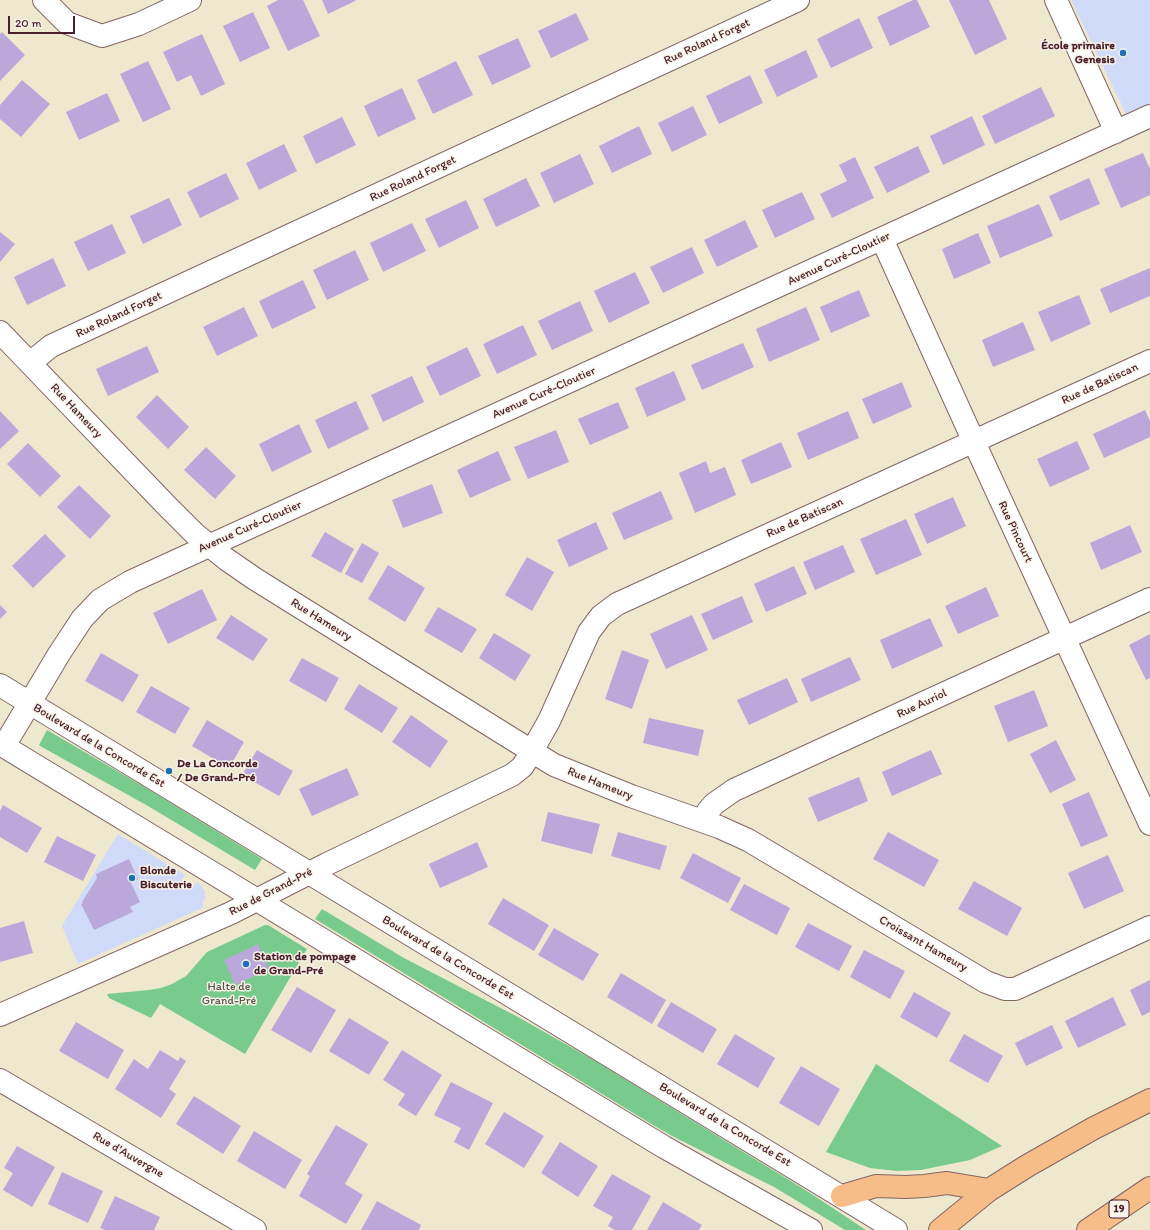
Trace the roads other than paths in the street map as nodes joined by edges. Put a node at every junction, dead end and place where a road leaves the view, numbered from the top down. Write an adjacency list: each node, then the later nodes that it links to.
1 (44, 0): 2 (street)
2 (190, 0)
3 (798, 0): 10 (street, Rue Roland Forget)
4 (1056, 0): 6 (street)
5 (1150, 116): 6 (street, Avenue Curé-Cloutier)
6 (1116, 132): 7 (street, Avenue Curé-Cloutier)
7 (882, 239): 11 (street, Rue Pincourt); 12 (street, Avenue Curé-Cloutier)
8 (0, 332): 10 (street, Rue Hameury)
9 (1150, 361): 11 (street, Rue de Batiscan)
10 (30, 363): 12 (street, Rue Hameury)
11 (974, 442): 14 (street, Rue Pincourt); 18 (street, Rue de Batiscan)
12 (209, 546): 16 (street, Avenue Curé-Cloutier); 18 (street, Rue Hameury)
13 (1150, 599): 14 (street, Rue Auriol)
14 (1065, 638): 19 (street, Rue Auriol); 20 (street, Rue Pincourt)
15 (0, 685): 16 (street, Boulevard de la Concorde Est)
16 (30, 703): 17 (street, Avenue Curé-Cloutier); 21 (street, Boulevard de la Concorde Est)
17 (2, 745): 22 (street)
18 (532, 752): 19 (street, Rue Hameury); 21 (street, Rue de Grand-Pré)
19 (703, 821): 23 (street, Croissant Hameury)
20 (1150, 824)
21 (309, 873): 22 (street, Rue de Grand-Pré); 29 (street, Boulevard de la Concorde Est)
22 (257, 899): 24 (street, Rue de Grand-Pré); 31 (street)
23 (1150, 927)
24 (0, 1015)
25 (0, 1080): 30 (street, Rue d'Auvergne)
26 (1150, 1100): 28 (highway)
27 (1150, 1188): 34 (highway, 19)
28 (989, 1190): 29 (highway); 33 (highway)
29 (842, 1196): 32 (street, Boulevard de la Concorde Est)
30 (255, 1230)
31 (811, 1230)
32 (896, 1230)
33 (940, 1230)
34 (1088, 1230)

